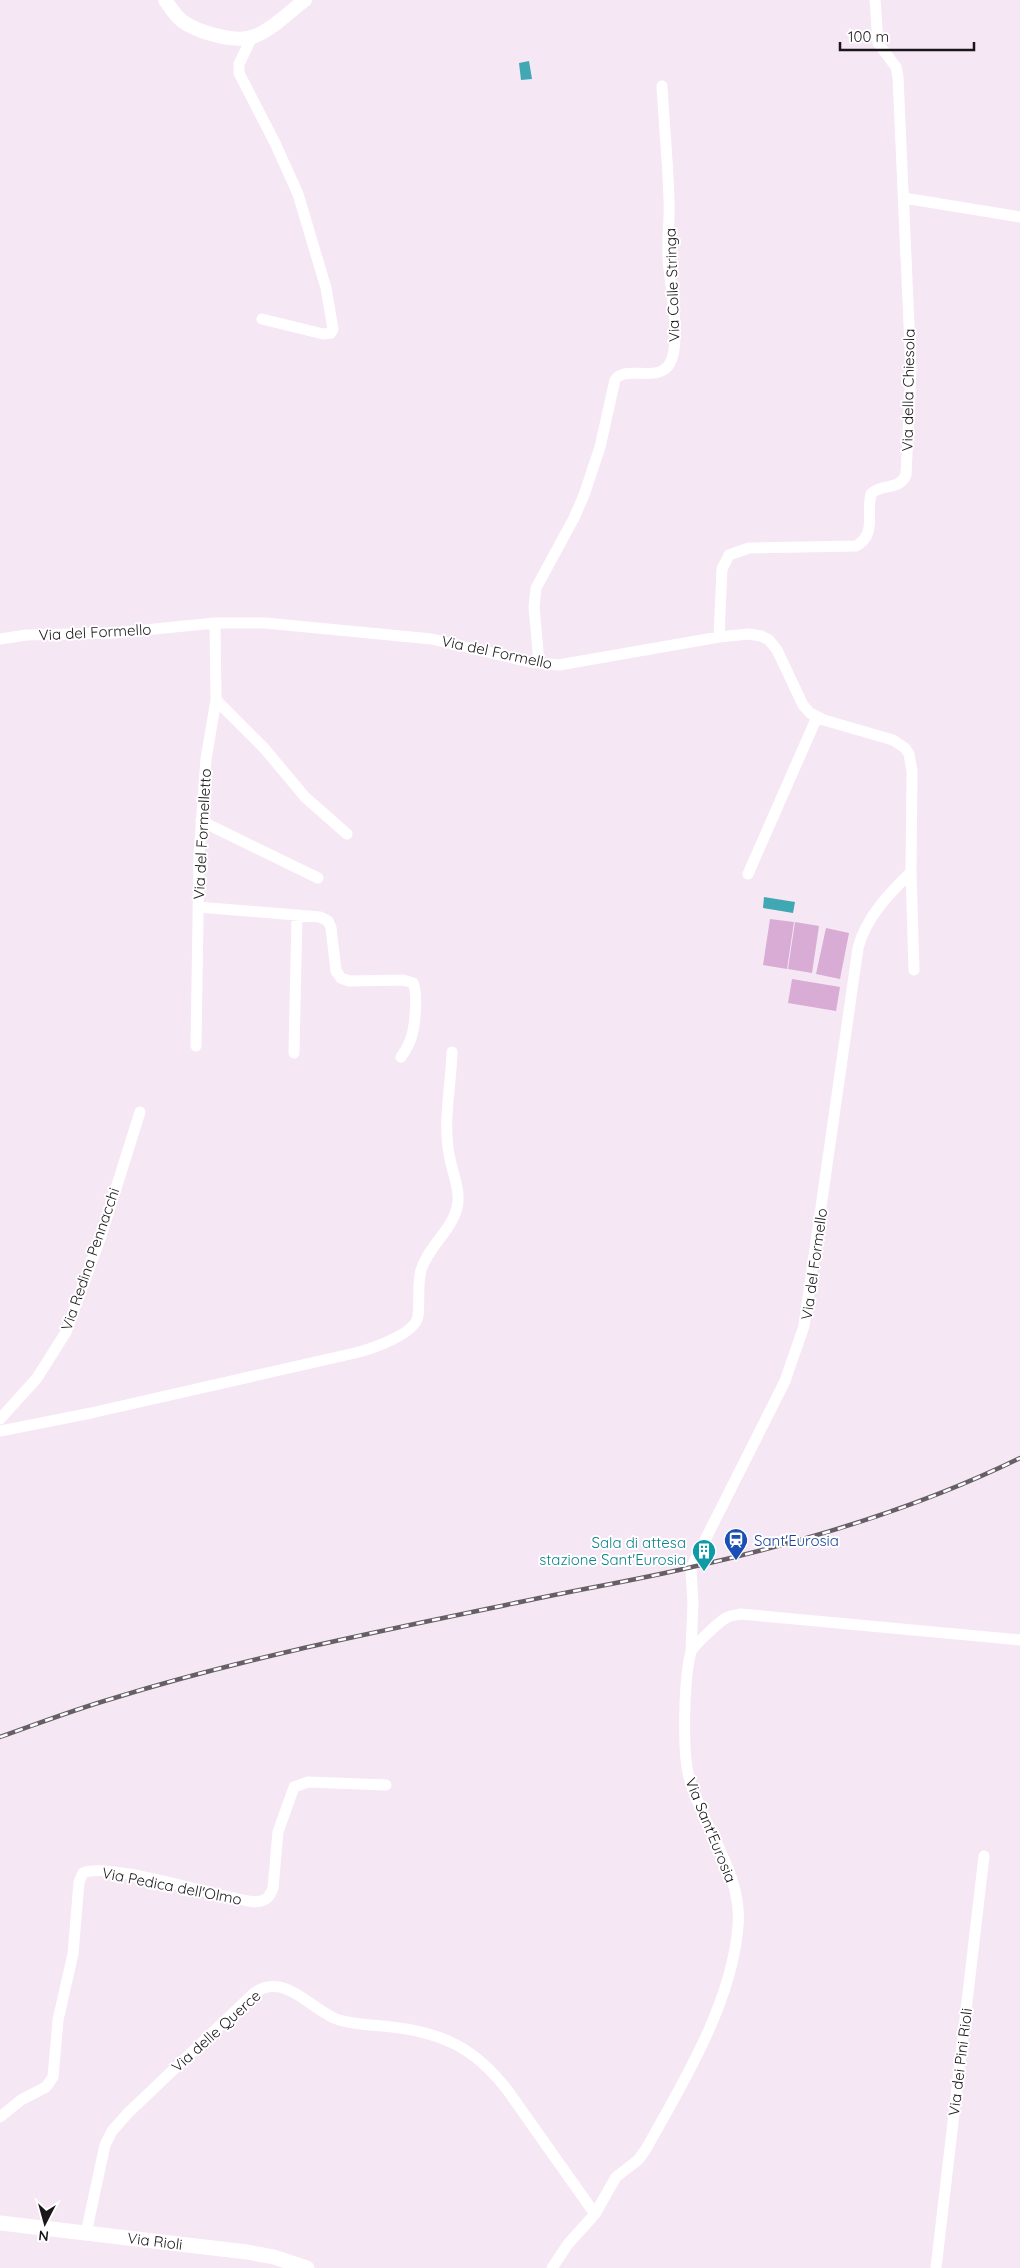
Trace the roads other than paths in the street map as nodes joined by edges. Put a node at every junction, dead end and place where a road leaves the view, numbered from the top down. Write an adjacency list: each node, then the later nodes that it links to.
1 (165, 0): 4 (street)
2 (305, 0): 4 (street)
3 (875, 0): 6 (street, Via della Chiesola)
4 (252, 38): 8 (street)
5 (662, 86): 12 (street, Via Colle Stringa)
6 (904, 198): 7 (street); 10 (street, Via della Chiesola)
7 (1020, 217)
8 (262, 319)
9 (215, 623): 11 (street, Via del Formello); 12 (street, Via del Formello); 13 (street, Via del Formelletto)
10 (719, 637): 12 (street, Via del Formello); 14 (street, Via del Formello)
11 (0, 639)
12 (539, 663)
13 (216, 700): 15 (street, Via del Formelletto); 16 (street)
14 (817, 717): 17 (street); 18 (street)
15 (201, 821): 19 (street); 20 (street, Via del Formelletto)
16 (347, 834)
17 (911, 872): 22 (street); 31 (street, Via del Formello)
18 (748, 874)
19 (318, 878)
20 (198, 907): 21 (street); 23 (street, Via del Formelletto)
21 (297, 915): 25 (street); 26 (street)
22 (914, 970)
23 (196, 1046)
24 (452, 1052): 29 (street)
25 (294, 1053)
26 (402, 1057)
27 (140, 1112): 28 (street, Via Redina Pennacchi)
28 (0, 1419)
29 (0, 1431)
30 (1020, 1640): 31 (street)
31 (692, 1650): 35 (street, Via Sant'Eurosia)
32 (386, 1785): 34 (street, Via Pedica dell'Olmo)
33 (984, 1856): 40 (street, Via dei Pini Rioli)
34 (0, 2117)
35 (595, 2214): 37 (street, Via delle Querce); 39 (street, Via Sant'Eurosia)
36 (0, 2223): 37 (main road, Via Rioli)
37 (86, 2233): 38 (main road, Via Rioli)
38 (307, 2268)
39 (552, 2268)
40 (936, 2268)

